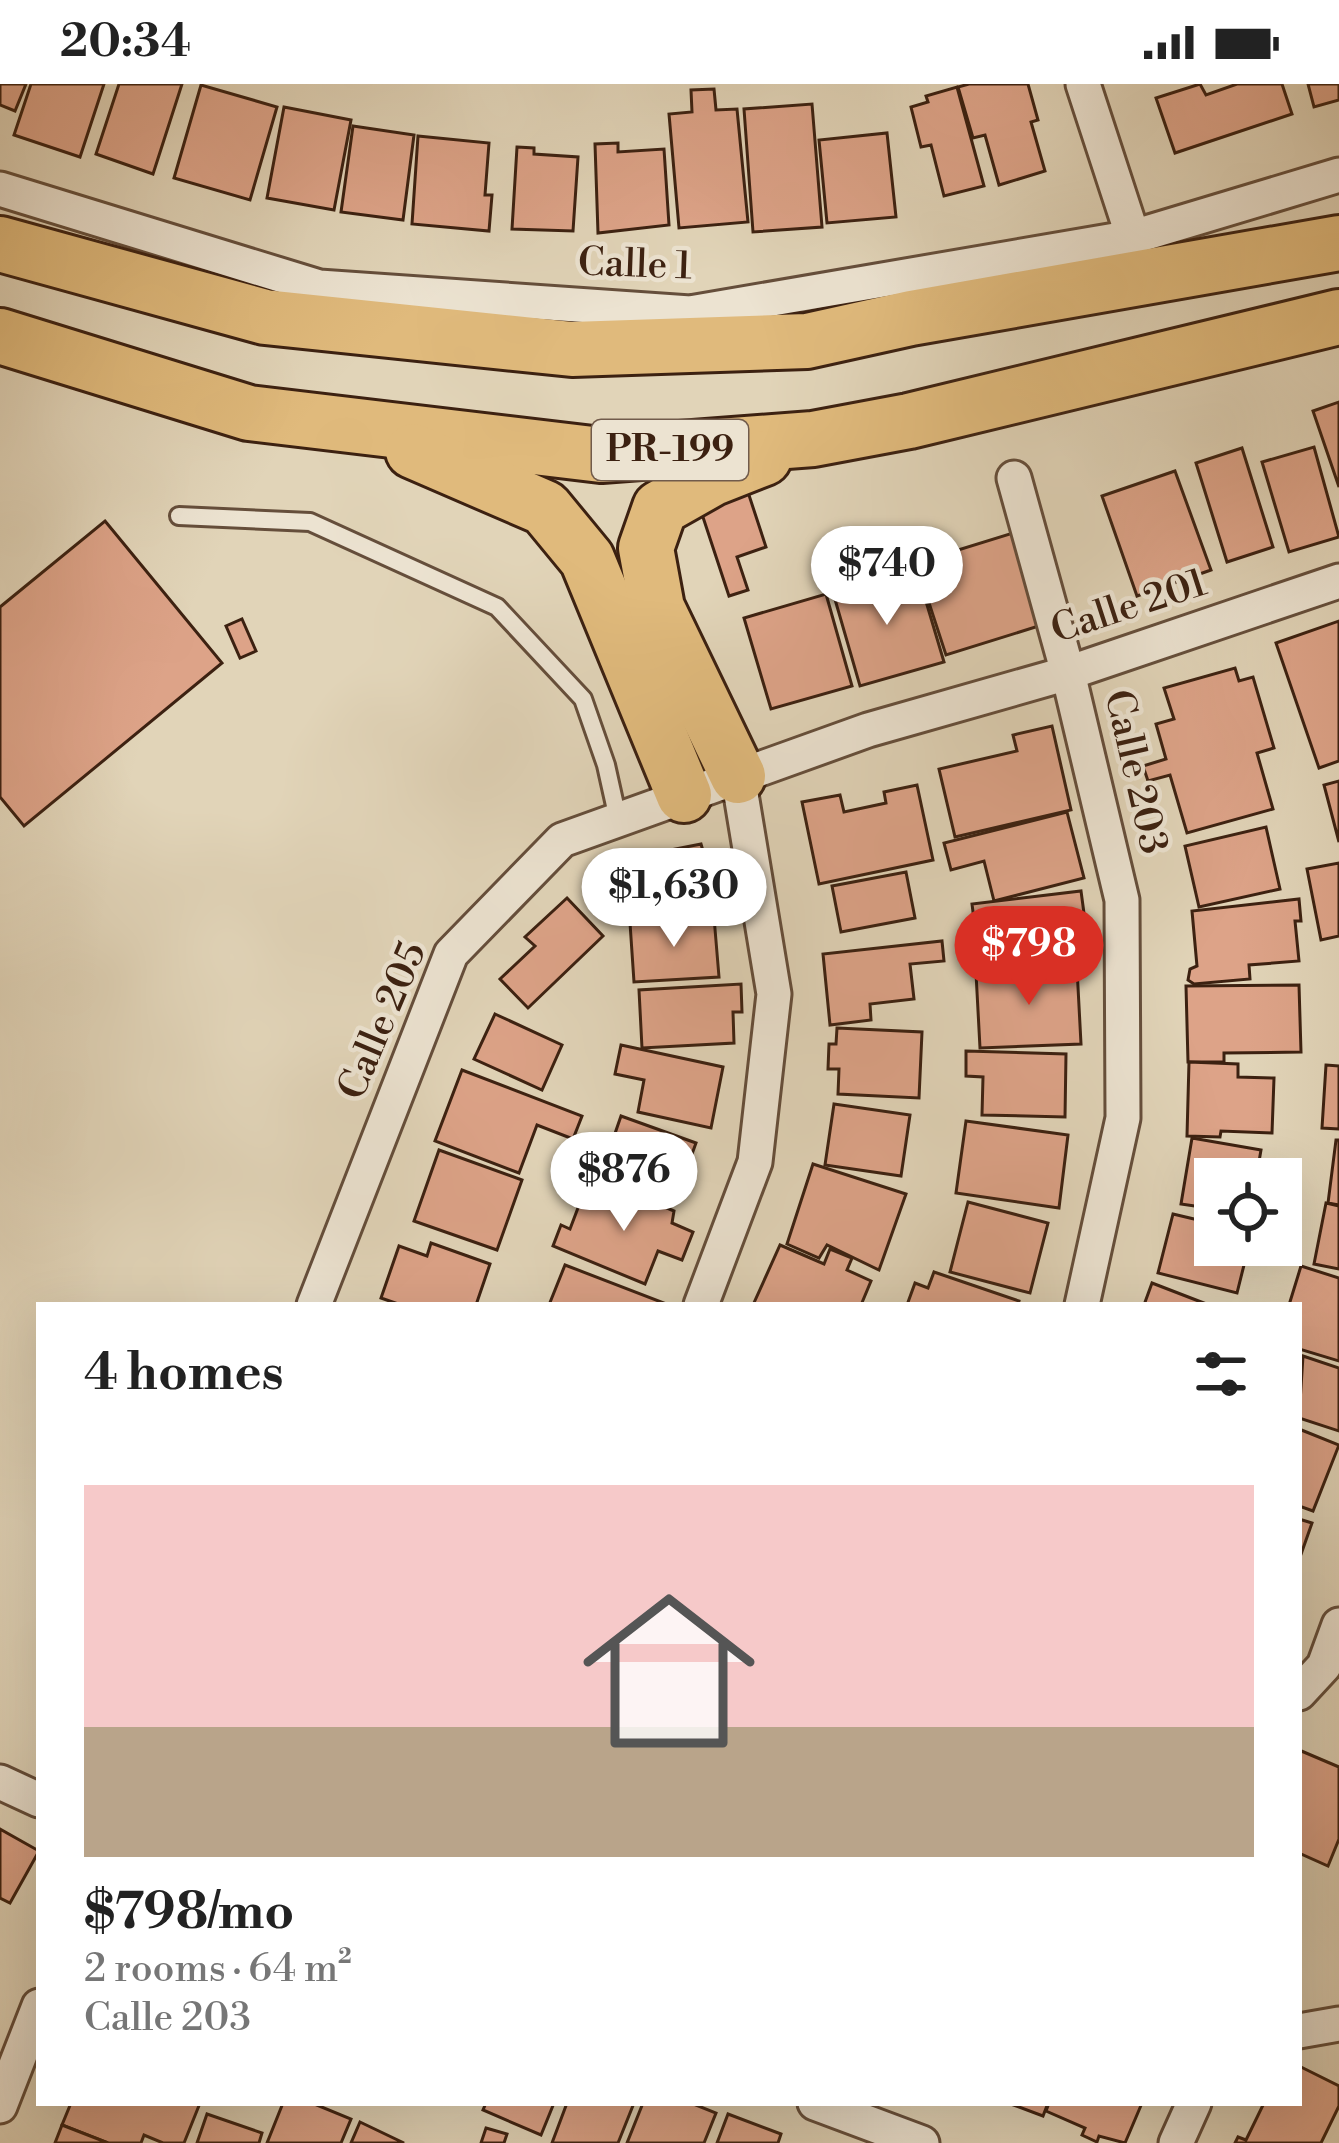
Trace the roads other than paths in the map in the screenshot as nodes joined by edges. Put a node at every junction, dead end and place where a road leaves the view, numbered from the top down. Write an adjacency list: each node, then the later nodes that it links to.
1 (1083, 84): 4 (street)
2 (1339, 175): 4 (street, Calle 1)
3 (0, 189): 4 (street, Calle 1)
4 (1133, 237)
5 (0, 244): 6 (main road)
6 (1339, 244)
7 (1339, 317): 10 (main road, PR-199)
8 (0, 336): 9 (main road, PR-199)
9 (337, 424): 10 (main road, PR-199); 16 (main road)
10 (813, 439): 15 (main road)
11 (1014, 478): 14 (street, Calle 203)
12 (179, 517): 17 (lane)
13 (1339, 580): 14 (street, Calle 201)
14 (1068, 673): 15 (street, Calle 201); 20 (street, Calle 203)
15 (738, 776): 16 (street, Calle 205); 19 (street)
16 (684, 795): 17 (street, Calle 205)
17 (618, 819): 18 (street, Calle 205)
18 (315, 1302)
19 (702, 1302)
20 (1083, 1302)
21 (1339, 1625): 22 (street)
22 (1302, 1690)
23 (0, 1782): 24 (street)
24 (36, 1799)
25 (36, 2014): 28 (street)
26 (1339, 2024): 27 (street)
27 (1302, 2030)
28 (0, 2106)
29 (823, 2106): 31 (street)
30 (1193, 2106): 32 (street)
31 (922, 2143)
32 (1176, 2143)

